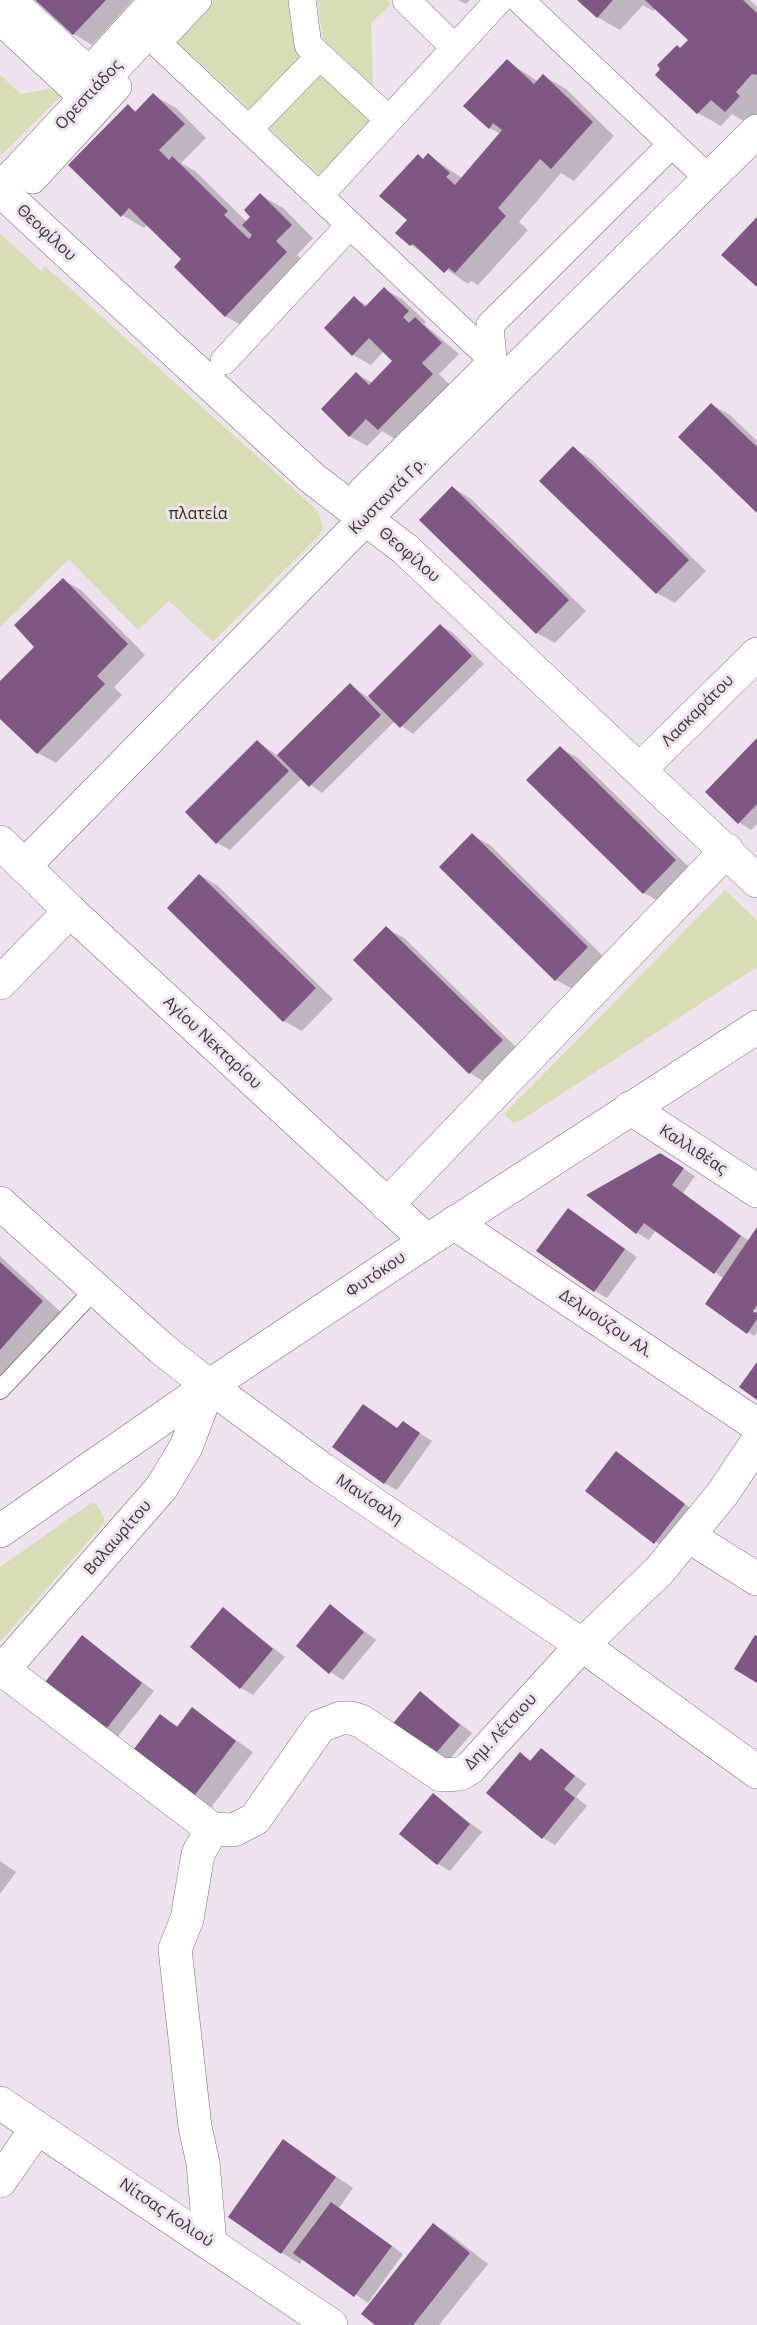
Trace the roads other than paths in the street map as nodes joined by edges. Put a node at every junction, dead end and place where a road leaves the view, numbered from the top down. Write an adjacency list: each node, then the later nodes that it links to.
1 (13, 0): 10 (street)
2 (153, 0): 10 (street)
3 (177, 0): 10 (street, Ορεστιάδος)
4 (198, 0): 10 (street)
5 (302, 0): 12 (street)
6 (406, 0): 11 (street)
7 (499, 0): 11 (street)
8 (520, 0): 17 (street)
9 (0, 17): 13 (street)
10 (146, 33): 13 (street, Ορεστιάδος); 15 (street); 19 (street)
11 (455, 48): 14 (street)
12 (320, 56): 14 (street); 15 (street)
13 (87, 98): 20 (street, Ορεστιάδος)
14 (389, 120): 21 (street)
15 (249, 129): 21 (street)
16 (757, 131): 18 (street, Κωσταντά Γρ.)
17 (672, 144): 18 (street); 23 (street)
18 (708, 178): 25 (street, Κωσταντά Γρ.)
19 (33, 180)
20 (0, 190): 25 (street, Θεοφίλου)
21 (319, 196): 22 (street)
22 (350, 225): 23 (street); 24 (street)
23 (493, 360): 25 (street)
24 (224, 361)
25 (364, 504): 27 (street, Θεοφίλου); 30 (street, Κωσταντά Γρ.)
26 (757, 654): 27 (street, Λασκαράτου)
27 (640, 769): 29 (street, Θεοφίλου)
28 (0, 842): 30 (street, Αγίου Νεκταρίου)
29 (747, 865): 37 (street)
30 (24, 866): 31 (street, Αγίου Νεκταρίου)
31 (70, 911): 32 (street); 37 (street, Αγίου Νεκταρίου)
32 (0, 983)
33 (757, 1027): 34 (street, Φυτόκου)
34 (630, 1108): 35 (street, Καλλιθέας); 38 (street, Φυτόκου)
35 (757, 1191)
36 (0, 1203): 40 (street, Μανίσαλη)
37 (387, 1205): 39 (street, Αγίου Νεκταρίου)
38 (454, 1223): 39 (street, Φυτόκου); 43 (street, Δελμούζου Αλ.)
39 (427, 1241): 41 (street, Φυτόκου)
40 (95, 1290): 41 (street, Μανίσαλη); 42 (lane)
41 (209, 1386): 45 (street, Φυτόκου); 48 (street, Μανίσαλη); 49 (street, Βαλαωρίτου)
42 (0, 1390)
43 (757, 1425)
44 (757, 1442): 46 (street, Δημ. Λέτσιου)
45 (0, 1531)
46 (690, 1537): 47 (street); 48 (street, Δημ. Λέτσιου)
47 (757, 1579)
48 (582, 1645): 50 (street, Μανίσαλη); 51 (street, Δημ. Λέτσιου)
49 (1, 1672): 51 (street)
50 (757, 1772)
51 (212, 1829): 55 (street)
52 (0, 2103): 53 (street, Νίτσας Κολιού)
53 (37, 2128): 54 (street); 55 (street, Νίτσας Κολιού)
54 (0, 2181)
55 (210, 2243): 56 (street, Νίτσας Κολιού)
56 (331, 2325)

